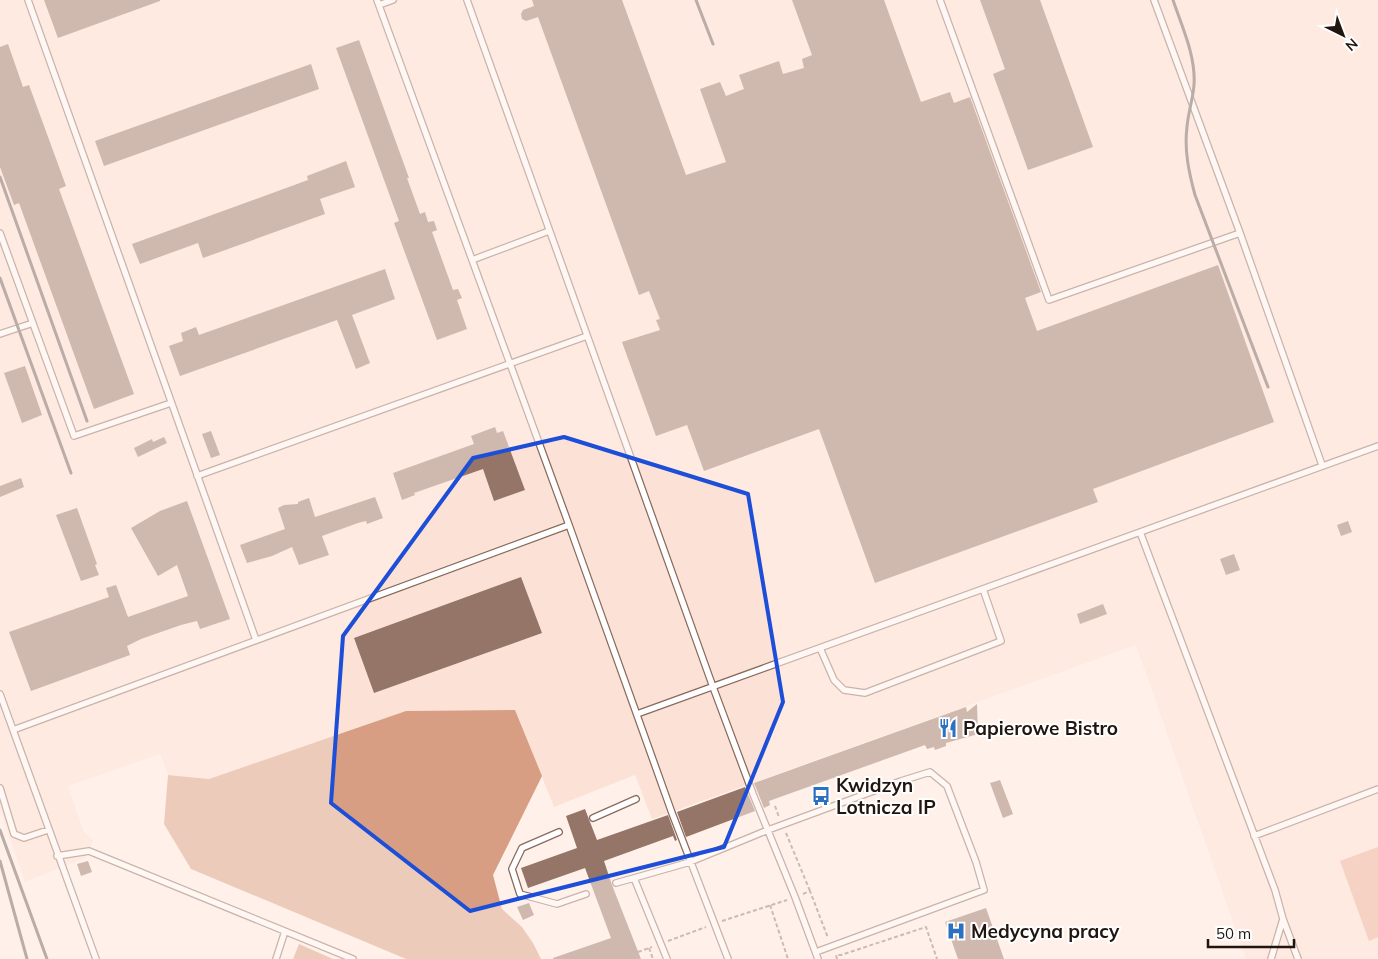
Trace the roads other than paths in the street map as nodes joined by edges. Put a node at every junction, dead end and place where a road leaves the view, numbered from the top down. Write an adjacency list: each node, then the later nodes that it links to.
1 (28, 0): 15 (lane)
2 (393, 0): 6 (lane)
3 (466, 0): 7 (lane)
4 (940, 0): 9 (lane)
5 (1154, 0): 9 (lane)
6 (378, 3): 10 (lane)
7 (550, 231): 10 (lane); 13 (lane)
8 (0, 233): 11 (lane)
9 (1240, 233): 17 (lane)
10 (472, 260): 14 (lane)
11 (33, 323): 12 (lane); 15 (lane)
12 (0, 334)
13 (587, 336): 14 (lane); 24 (lane)
14 (510, 365): 18 (lane); 19 (lane)
15 (171, 403): 18 (lane)
16 (1378, 446): 17 (lane)
17 (1322, 466): 20 (lane)
18 (197, 476): 22 (lane)
19 (569, 525): 22 (lane); 26 (lane)
20 (1140, 532): 21 (lane); 35 (lane)
21 (982, 589): 23 (lane); 23 (lane)
22 (256, 640): 27 (lane)
23 (820, 648): 24 (lane)
24 (713, 687): 26 (lane); 33 (lane)
25 (0, 694): 27 (lane)
26 (637, 714): 37 (lane)
27 (13, 730): 32 (lane)
28 (0, 788): 32 (lane)
29 (1378, 789): 35 (lane)
30 (636, 799): 31 (lane)
31 (592, 818)
32 (48, 830): 36 (lane)
33 (768, 830): 37 (lane); 43 (lane); 43 (lane)
34 (559, 832): 40 (lane)
35 (1254, 836): 41 (lane)
36 (57, 856): 42 (lane); 44 (lane)
37 (690, 862): 38 (lane); 48 (lane)
38 (634, 878): 39 (lane); 47 (lane)
39 (616, 882)
40 (586, 894)
41 (1283, 919): 50 (lane); 51 (lane)
42 (285, 931): 45 (lane); 46 (lane)
43 (816, 952): 49 (lane)
44 (96, 959)
45 (276, 959)
46 (353, 959)
47 (667, 959)
48 (728, 959)
49 (818, 959)
50 (1270, 959)
51 (1298, 959)

